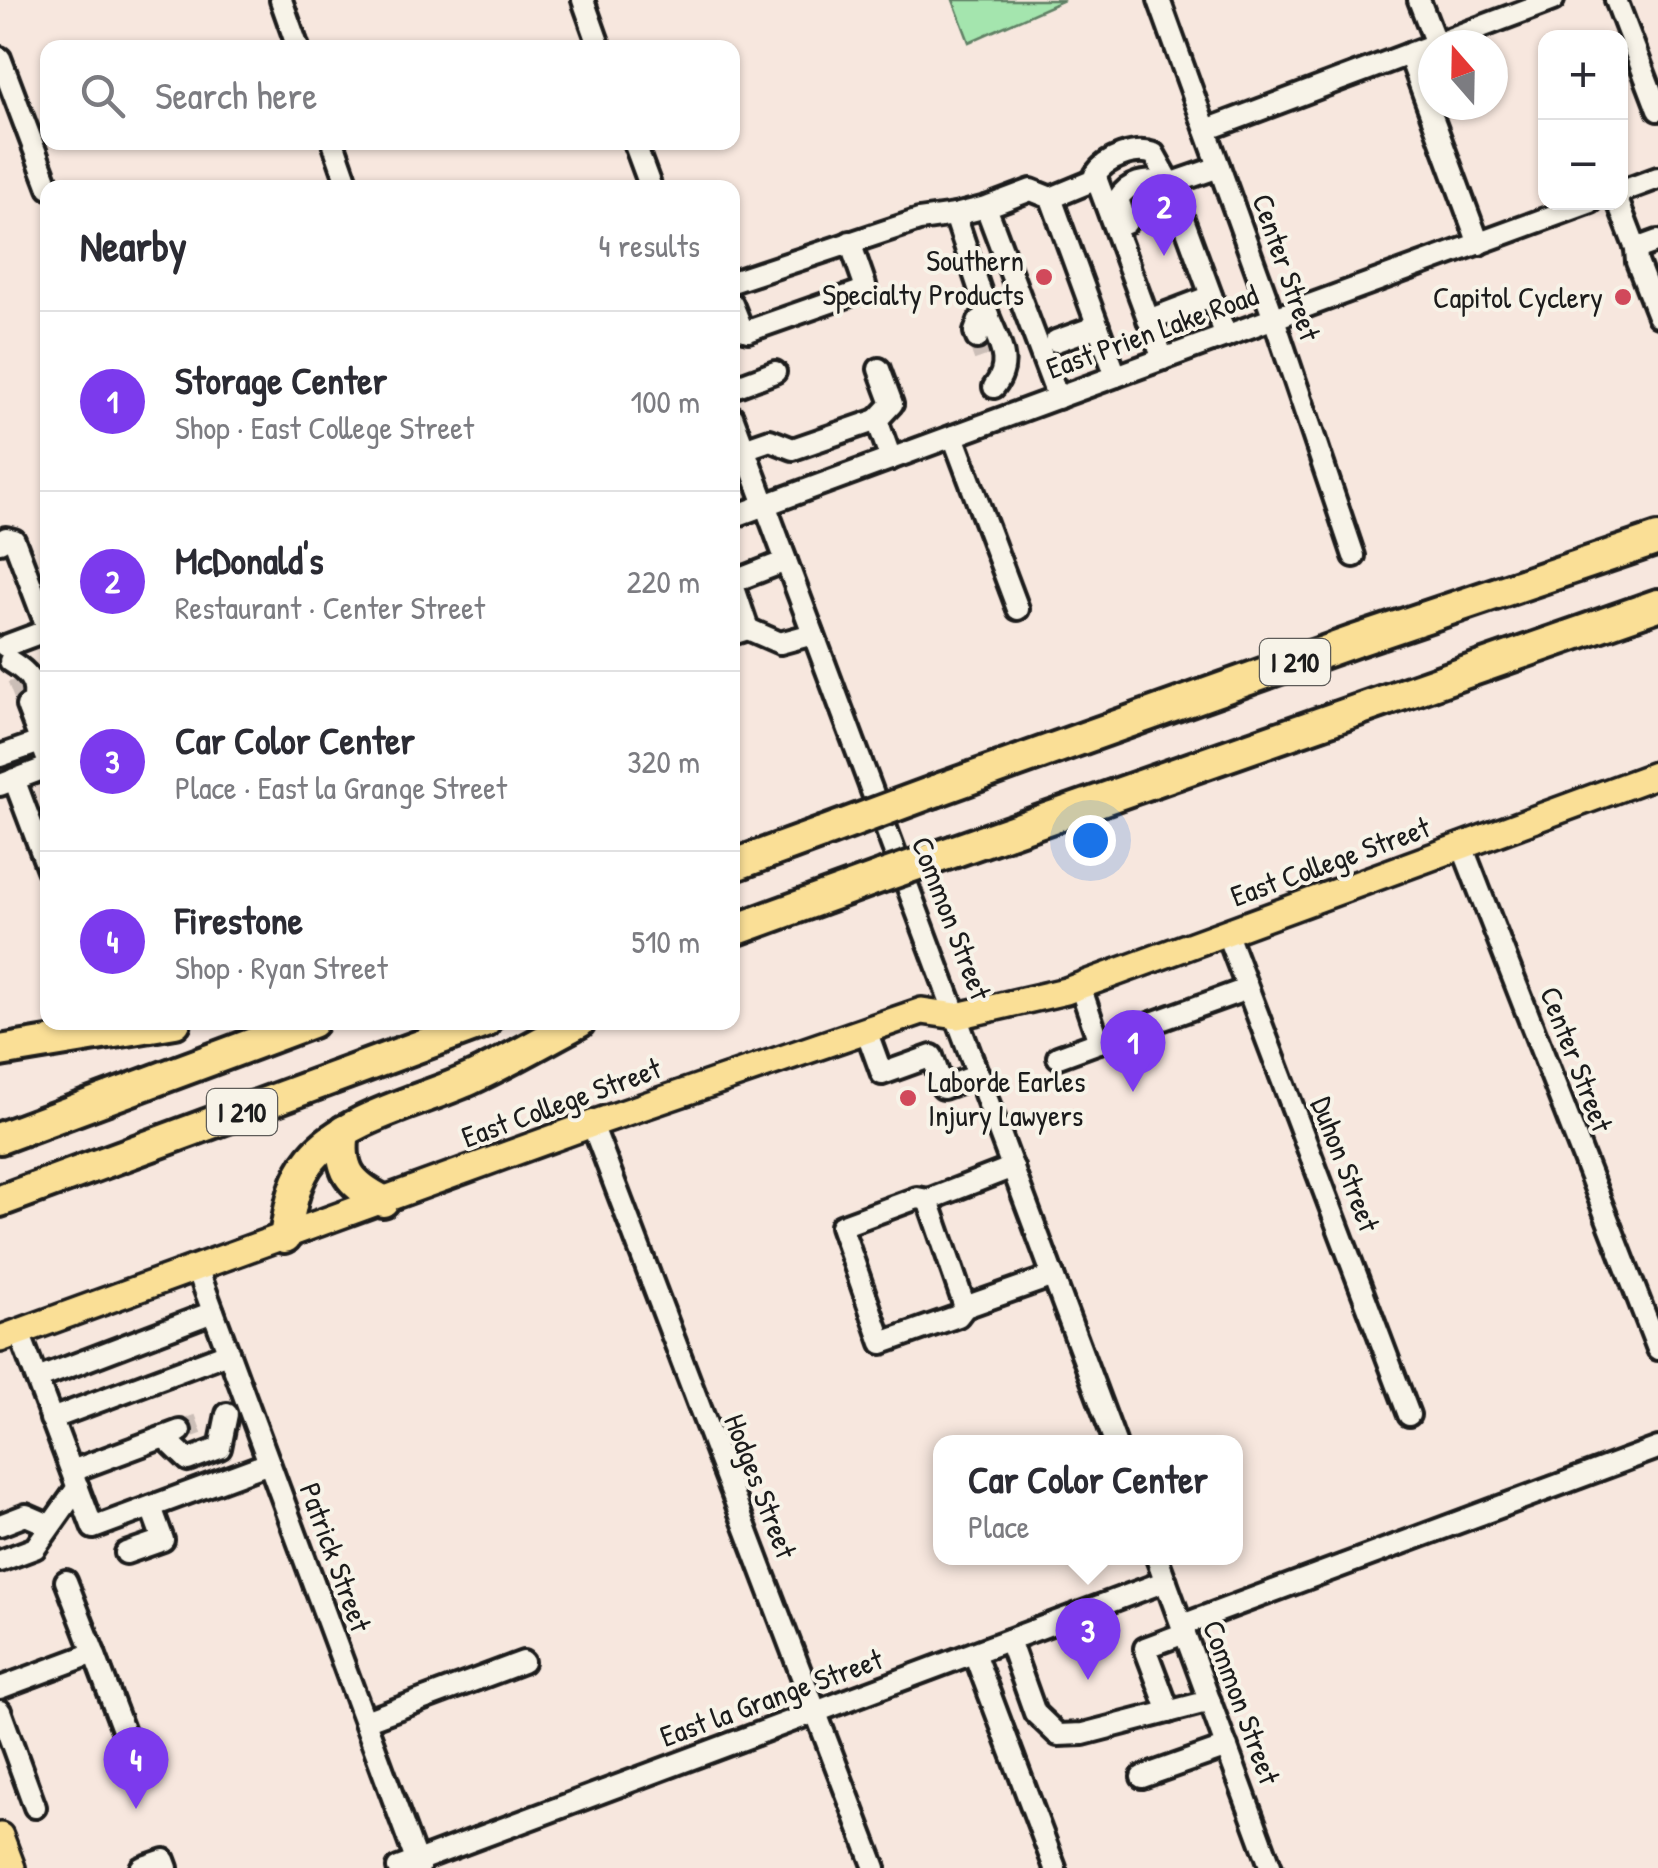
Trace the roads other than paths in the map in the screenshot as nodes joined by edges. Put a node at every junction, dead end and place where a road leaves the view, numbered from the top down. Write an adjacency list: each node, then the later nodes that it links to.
1 (281, 0): 9 (street)
2 (583, 0): 10 (street)
3 (1159, 0): 15 (street, Center Street)
4 (1419, 0): 7 (street)
5 (1550, 0): 8 (street)
6 (1616, 0): 14 (street)
7 (1431, 30)
8 (1472, 30)
9 (295, 40)
10 (597, 40)
11 (1418, 51): 12 (street)
12 (1409, 54): 15 (street); 33 (street)
13 (0, 58): 20 (street)
14 (1658, 110)
15 (1206, 130): 18 (street, Center Street)
16 (336, 150): 21 (street)
17 (637, 150): 22 (street)
18 (1219, 167): 24 (street); 40 (street, Center Street)
19 (1658, 178): 25 (street)
20 (45, 180)
21 (347, 180)
22 (647, 180)
23 (1097, 180): 24 (street); 26 (street); 37 (street)
24 (1169, 183): 36 (street); 37 (street)
25 (1628, 189)
26 (1050, 198): 27 (street); 42 (street)
27 (986, 207): 30 (street); 45 (street)
28 (1570, 210): 33 (street, East Prien Lake Road)
29 (1621, 210): 34 (street)
30 (955, 216): 32 (street); 38 (street)
31 (1658, 241): 34 (street)
32 (850, 242): 35 (street); 41 (street)
33 (1479, 244): 40 (street, East Prien Lake Road)
34 (1636, 249): 39 (street)
35 (740, 279)
36 (1211, 296): 37 (street); 43 (street)
37 (1146, 314): 46 (street)
38 (988, 315): 44 (street); 48 (street)
39 (1658, 316)
40 (1274, 319): 43 (street, East Prien Lake Road); 63 (street, Center Street)
41 (740, 324)
42 (1098, 326): 45 (street); 50 (street)
43 (1226, 336): 46 (street, East Prien Lake Road)
44 (977, 338)
45 (1047, 342): 48 (street); 52 (street)
46 (1163, 360): 50 (street, East Prien Lake Road)
47 (879, 369): 54 (street)
48 (994, 370): 53 (street)
49 (776, 372): 51 (street)
50 (1116, 376): 52 (street, East Prien Lake Road)
51 (740, 385)
52 (1058, 398): 53 (street, East Prien Lake Road)
53 (1005, 417): 55 (street, East Prien Lake Road)
54 (877, 420): 57 (street); 58 (street)
55 (953, 436): 58 (street, East Prien Lake Road); 68 (street)
56 (740, 438): 57 (street, Common Street)
57 (744, 449): 59 (street, Common Street)
58 (891, 458): 59 (street, East Prien Lake Road)
59 (764, 505): 60 (street, East Prien Lake Road); 64 (street, Common Street)
60 (740, 514)
61 (1658, 539): 81 (highway, I 210, bridge)
62 (0, 542): 67 (street)
63 (1354, 556)
64 (786, 561): 65 (street); 70 (street, Common Street)
65 (740, 579)
66 (1658, 605): 82 (highway, I 210, bridge)
67 (40, 609)
68 (1018, 609)
69 (740, 632): 70 (street)
70 (813, 634): 88 (street, Common Street)
71 (40, 635): 72 (street)
72 (8, 657): 73 (street)
73 (40, 743)
74 (0, 756): 75 (street)
75 (40, 757)
76 (40, 760): 78 (street)
77 (1658, 774): 79 (main road, East College Street)
78 (7, 782): 80 (street)
79 (1462, 846): 84 (main road, East College Street); 111 (street, Center Street)
80 (40, 852)
81 (740, 863)
82 (838, 893): 83 (highway, I 210); 85 (highway)
83 (740, 928)
84 (1227, 934): 86 (main road, East College Street); 87 (street, Duhon Street)
85 (740, 947)
86 (1080, 986): 88 (main road, East College Street); 94 (street)
87 (1247, 988): 94 (street); 115 (street, Duhon Street)
88 (957, 1016): 93 (main road, East College Street); 97 (street, Common Street)
89 (127, 1030): 95 (highway)
90 (290, 1030): 100 (highway, I 210)
91 (463, 1030): 104 (highway, I 210)
92 (564, 1030): 99 (highway)
93 (866, 1030): 97 (street); 98 (main road, East College Street)
94 (1099, 1042): 96 (street)
95 (0, 1051)
96 (1058, 1057)
97 (979, 1075): 101 (street, Common Street)
98 (592, 1124): 102 (main road, East College Street); 138 (street, Hodges Street)
99 (344, 1131): 102 (highway); 105 (highway)
100 (0, 1138)
101 (1013, 1168): 103 (street); 107 (street, Common Street)
102 (384, 1200): 105 (main road, East College Street)
103 (928, 1200): 108 (street); 108 (street)
104 (0, 1201)
105 (284, 1237): 106 (main road, East College Street)
106 (197, 1268): 109 (street, Patrick Street); 110 (main road, East College Street)
107 (1053, 1276): 108 (street); 117 (street, Common Street)
108 (966, 1307)
109 (213, 1312): 112 (street, Patrick Street); 113 (street)
110 (10, 1336): 113 (street)
111 (1658, 1350)
112 (228, 1353): 114 (street, Patrick Street); 116 (street)
113 (36, 1379): 116 (street)
114 (248, 1406): 119 (street, Patrick Street); 120 (street)
115 (1409, 1416)
116 (51, 1418): 120 (street)
117 (1112, 1435)
118 (1658, 1448): 129 (street)
119 (269, 1463): 121 (street); 139 (street, Patrick Street)
120 (75, 1479): 121 (street); 123 (street)
121 (151, 1506): 124 (street)
122 (0, 1525): 123 (street)
123 (49, 1526): 125 (street)
124 (126, 1554)
125 (0, 1561)
126 (1160, 1565): 128 (street, Common Street)
127 (66, 1581): 131 (street)
128 (1166, 1581): 129 (street, Common Street); 130 (street, East la Grange Street)
129 (1183, 1629): 135 (street, Common Street); 137 (street)
130 (1009, 1640): 132 (street, East la Grange Street); 137 (street)
131 (94, 1653): 134 (street); 140 (street)
132 (974, 1653): 138 (street, East la Grange Street); 150 (street)
133 (524, 1662): 139 (street)
134 (0, 1688)
135 (1210, 1701): 137 (street); 141 (street, Common Street)
136 (0, 1711): 143 (street)
137 (1169, 1712)
138 (814, 1713): 145 (street, East la Grange Street); 149 (street, Hodges Street)
139 (365, 1722): 145 (street, Patrick Street)
140 (128, 1743)
141 (1226, 1747): 142 (street); 151 (street, Common Street)
142 (1142, 1777)
143 (36, 1807)
144 (0, 1836): 146 (main road)
145 (411, 1866)
146 (12, 1868)
147 (141, 1868): 148 (street)
148 (167, 1868)
149 (875, 1868)
150 (1056, 1868)
151 (1272, 1868)

